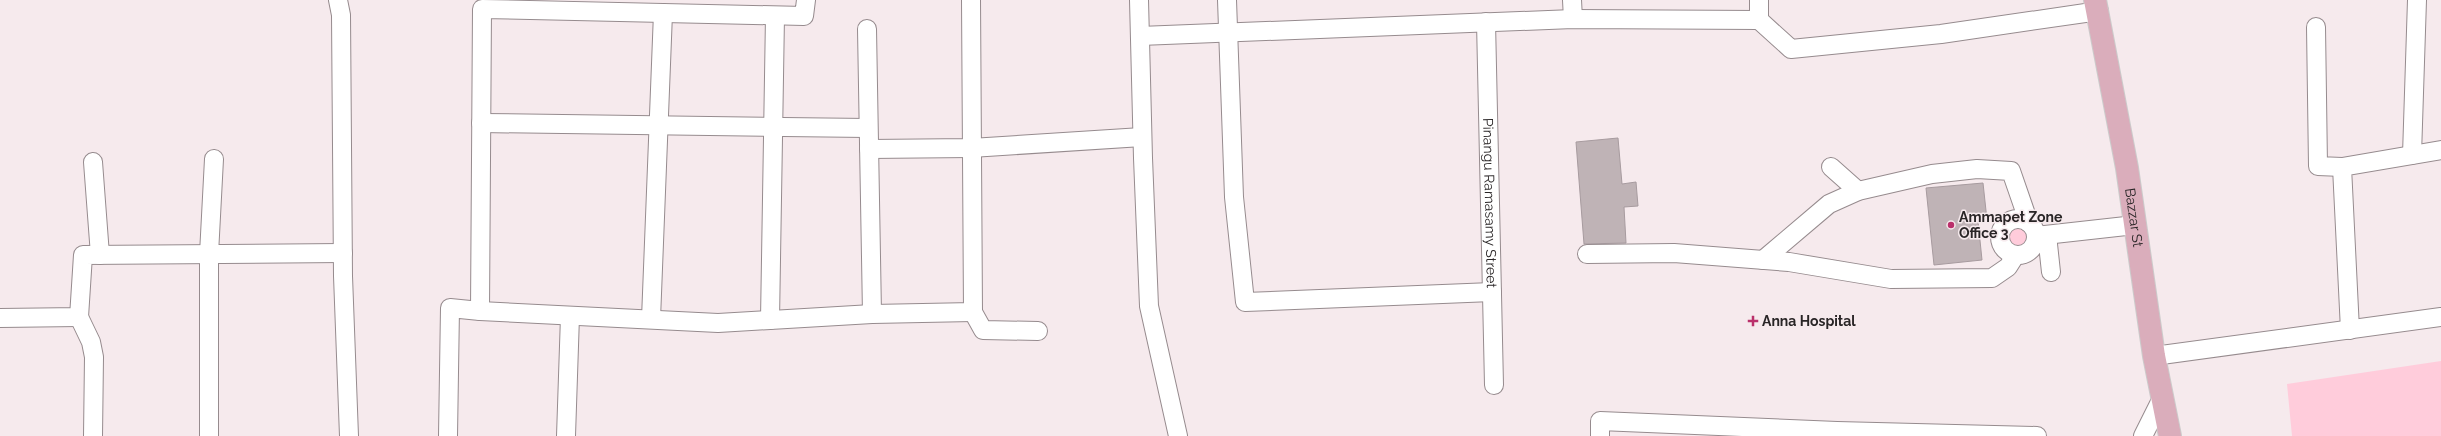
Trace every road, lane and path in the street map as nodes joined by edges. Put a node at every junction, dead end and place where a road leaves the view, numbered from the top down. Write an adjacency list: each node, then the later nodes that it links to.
1 (338, 0): 35 (street)
2 (806, 0): 11 (street)
3 (970, 0): 24 (street)
4 (1139, 0): 18 (street)
5 (1227, 0): 17 (street)
6 (1572, 0): 12 (street)
7 (1758, 0): 13 (street)
8 (2417, 0): 27 (street)
9 (2097, 8): 13 (street); 33 (main road, Bazzar St)
10 (663, 13): 11 (street); 19 (street); 20 (street)
11 (775, 16): 21 (street)
12 (1573, 19): 13 (street); 14 (street)
13 (1759, 20)
14 (1486, 22): 17 (street); 42 (street, Pinangu Ramasamy Street)
15 (2316, 27): 31 (street)
16 (867, 29): 22 (street)
17 (1227, 32): 18 (street); 42 (street)
18 (1140, 36): 23 (street)
19 (481, 123): 20 (street); 43 (street)
20 (658, 125): 21 (street); 50 (street)
21 (774, 127): 22 (street); 51 (street)
22 (868, 128): 25 (street)
23 (1142, 137): 24 (street); 64 (street)
24 (972, 148): 25 (street); 44 (street)
25 (868, 149): 45 (street)
26 (2441, 150): 27 (street)
27 (2412, 155): 31 (street)
28 (214, 159): 36 (street)
29 (93, 162): 38 (street)
30 (1831, 167): 32 (street)
31 (2342, 167): 52 (street)
32 (1858, 190): 34 (street); 40 (street)
33 (2135, 225): 34 (street); 54 (main road, Bazzar St)
34 (2037, 231): 39 (street); 39 (street); 41 (street)
35 (343, 253): 36 (street); 61 (street)
36 (209, 254): 38 (street); 60 (street)
37 (1587, 254): 40 (street)
38 (100, 255): 47 (street)
39 (2016, 256): 40 (street)
40 (1763, 260)
41 (2051, 272)
42 (1492, 292): 55 (street, Pinangu Ramasamy Street)
43 (480, 312): 46 (street); 62 (street)
44 (973, 312): 45 (street); 53 (street)
45 (872, 314): 51 (street)
46 (570, 316): 50 (street); 63 (street)
47 (78, 317): 49 (street); 59 (street)
48 (2441, 317): 52 (street)
49 (0, 318)
50 (652, 319): 51 (street)
51 (770, 320)
52 (2350, 330): 54 (street)
53 (1038, 331)
54 (2154, 356): 56 (main road, Bazzar St)
55 (1494, 385)
56 (2162, 398): 67 (street); 68 (main road, Bazzar St)
57 (1748, 432): 58 (street); 65 (street)
58 (1990, 435): 66 (street)
59 (93, 436)
60 (209, 436)
61 (349, 436)
62 (448, 436)
63 (566, 436)
64 (1178, 436)
65 (1600, 436)
66 (2037, 436)
67 (2143, 436)
68 (2170, 436)

